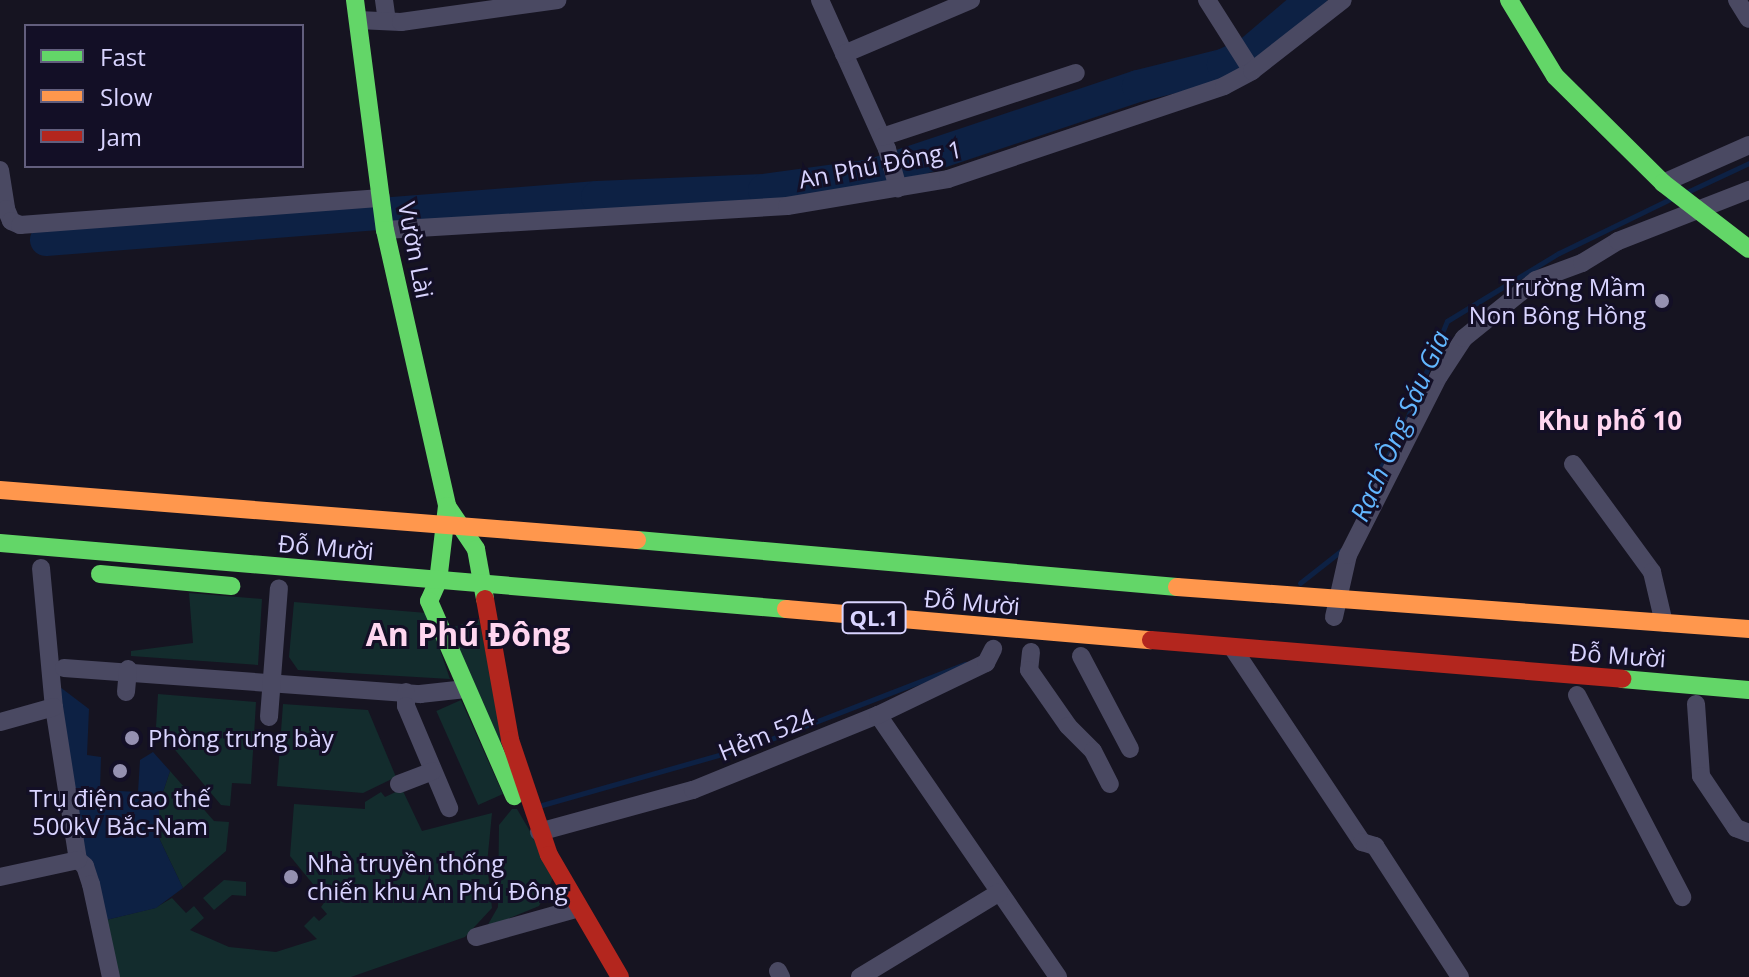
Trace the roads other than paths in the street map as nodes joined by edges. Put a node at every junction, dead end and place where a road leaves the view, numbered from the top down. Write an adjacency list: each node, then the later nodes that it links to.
1 (355, 0): 11 (main road, Vườn Lài)
2 (384, 0): 12 (street)
3 (557, 0): 12 (street)
4 (820, 0): 13 (street)
5 (971, 0): 13 (street)
6 (1207, 0): 14 (street)
7 (1343, 0): 14 (street, An Phú Đông 1)
8 (1509, 0): 20 (main road)
9 (1737, 0): 10 (street)
10 (1749, 19)
11 (358, 20): 12 (street); 23 (main road, Vườn Lài)
12 (387, 21)
13 (844, 54): 16 (street)
14 (1248, 66): 19 (street, An Phú Đông 1)
15 (1076, 73): 16 (street)
16 (884, 143): 19 (street)
17 (1749, 145): 20 (street)
18 (0, 170): 23 (street, An Phú Đông 1)
19 (896, 181): 23 (street, An Phú Đông 1)
20 (1667, 186): 22 (main road)
21 (1749, 190): 22 (street)
22 (1692, 207): 24 (main road); 42 (street)
23 (384, 214): 27 (main road, Vườn Lài)
24 (1749, 249)
25 (1573, 464): 43 (street)
26 (0, 490): 28 (main road, Đỗ Mười / QL.1)
27 (447, 506): 28 (main road); 29 (main road, Vườn Lài)
28 (441, 525): 29 (main road, Đỗ Mười / QL.1); 31 (main road)
29 (462, 527): 32 (main road, Vườn Lài); 42 (main road, Đỗ Mười / QL.1)
30 (0, 543): 36 (main road, Đỗ Mười / QL.1)
31 (431, 546): 32 (main road); 36 (main road)
32 (484, 549): 37 (main road, Vườn Lài)
33 (14, 567): 34 (main road)
34 (41, 568): 38 (main road); 62 (street)
35 (778, 573): 42 (main road, Đỗ Mười / QL.1)
36 (438, 581): 37 (main road, Đỗ Mười / QL.1); 39 (main road)
37 (481, 583): 40 (main road, Vườn Lài); 47 (main road, Đỗ Mười / QL.1)
38 (272, 588): 55 (street)
39 (422, 600): 40 (main road); 56 (main road)
40 (470, 603): 41 (main road); 72 (main road, Vườn Lài)
41 (514, 607)
42 (1335, 608): 43 (main road, Đỗ Mười / QL.1); 45 (main road, Đỗ Mười / QL.1)
43 (1664, 623): 44 (main road, Đỗ Mười / QL.1)
44 (1749, 629)
45 (1718, 647)
46 (986, 648): 48 (main road, Đỗ Mười); 64 (street, Hẻm 524)
47 (1234, 650): 54 (street); 57 (main road, Đỗ Mười / QL.1)
48 (1031, 652): 49 (main road, Đỗ Mười); 70 (street)
49 (1081, 656): 50 (main road, Đỗ Mười); 67 (street)
50 (1111, 658)
51 (1217, 666): 54 (main road, Đỗ Mười)
52 (64, 668): 53 (street)
53 (128, 669): 55 (street); 58 (street)
54 (1248, 669): 60 (main road, Đỗ Mười); 84 (street)
55 (272, 679): 59 (street); 65 (street)
56 (466, 689): 59 (street); 72 (main road)
57 (1749, 690)
58 (126, 692)
59 (406, 692): 68 (street)
60 (1577, 695): 61 (main road, Đỗ Mười); 77 (street)
61 (1696, 704): 63 (main road, Đỗ Mười); 73 (street)
62 (54, 707): 66 (street); 74 (street)
63 (1749, 708)
64 (878, 715): 72 (street, Hẻm 524); 76 (street)
65 (269, 717)
66 (0, 722)
67 (1130, 749)
68 (433, 771): 69 (street); 71 (street)
69 (399, 784)
70 (1110, 784)
71 (449, 808)
72 (536, 824): 78 (main road)
73 (1749, 833)
74 (78, 860): 75 (street); 80 (street)
75 (0, 877)
76 (998, 893): 82 (street); 83 (street)
77 (1682, 897)
78 (579, 908): 79 (street); 81 (main road)
79 (476, 937)
80 (111, 977)
81 (620, 977)
82 (860, 977)
83 (1058, 977)
84 (1460, 977)

